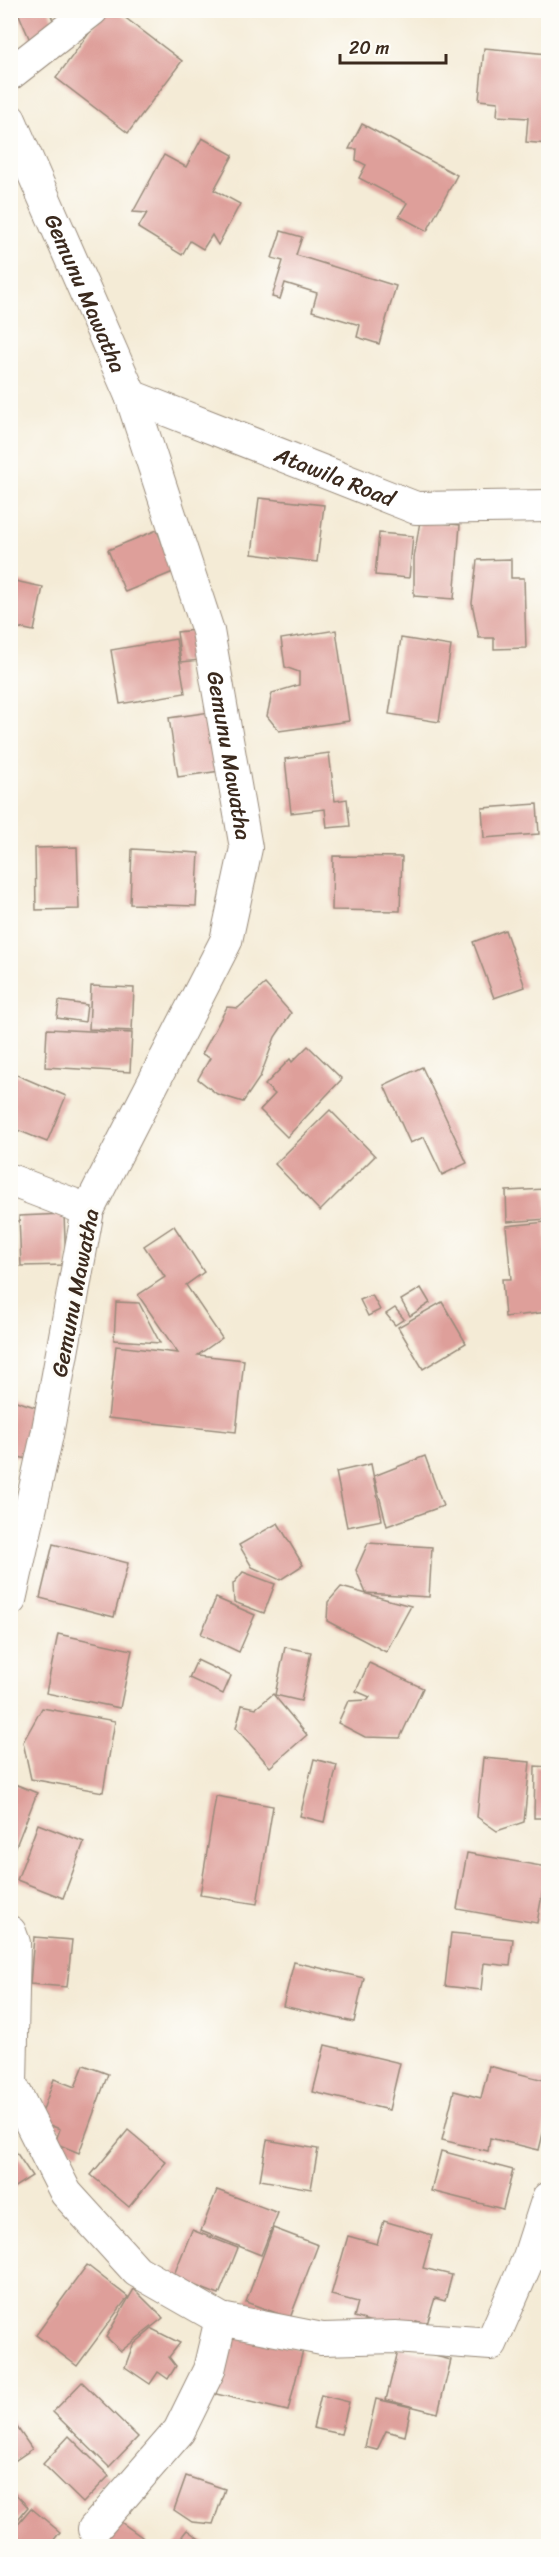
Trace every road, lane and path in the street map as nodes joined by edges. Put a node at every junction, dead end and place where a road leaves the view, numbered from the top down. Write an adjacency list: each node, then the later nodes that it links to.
1 (92, 10): 2 (street)
2 (10, 74)
3 (10, 120): 4 (street, Gemunu Mawatha)
4 (131, 396): 5 (street, Atawila Road); 7 (street, Gemunu Mawatha)
5 (549, 506)
6 (10, 1180): 7 (street)
7 (88, 1209): 8 (street, Gemunu Mawatha)
8 (10, 1600)
9 (10, 1932): 11 (street)
10 (549, 2198): 11 (street)
11 (221, 2319): 12 (street)
12 (94, 2529)

